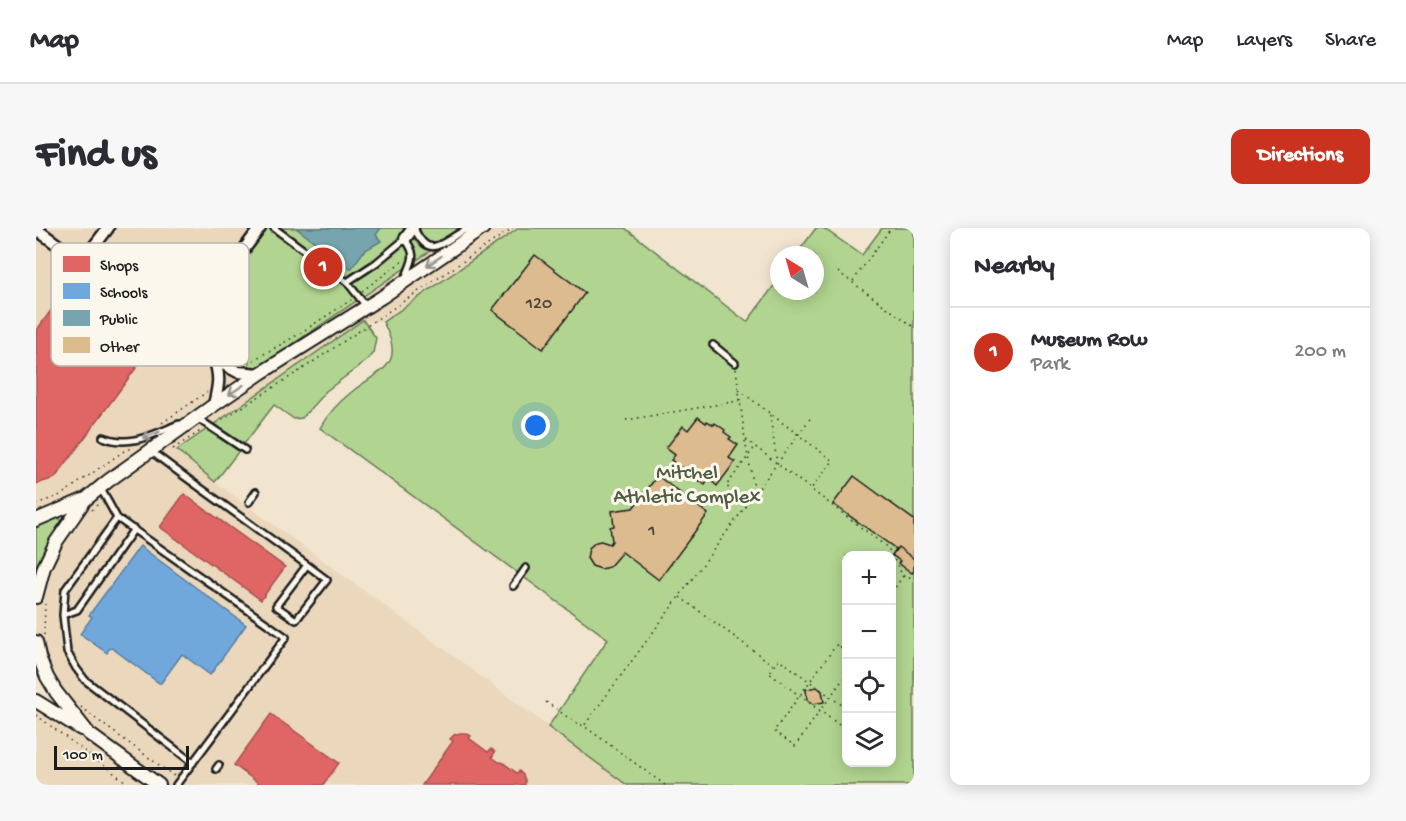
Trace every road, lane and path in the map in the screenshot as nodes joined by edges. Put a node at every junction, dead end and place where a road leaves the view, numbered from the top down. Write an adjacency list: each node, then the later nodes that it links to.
1 (108, 228): 11 (street)
2 (260, 228): 12 (street)
3 (274, 228): 15 (lane)
4 (413, 228): 8 (lane); 9 (street)
5 (513, 228): 31 (path)
6 (891, 228): 16 (path)
7 (36, 229): 10 (street)
8 (480, 230): 14 (street, one-way to 14)
9 (405, 239): 14 (lane); 15 (lane)
10 (56, 243)
11 (97, 243)
12 (249, 243)
13 (838, 272): 16 (path)
14 (404, 281): 17 (street)
15 (347, 282): 17 (lane)
16 (852, 282): 18 (path)
17 (367, 307): 23 (street)
18 (914, 327)
19 (713, 345): 20 (lane)
20 (735, 363): 24 (path)
21 (217, 366): 26 (street)
22 (227, 366): 23 (street)
23 (260, 374): 26 (street, one-way to 26)
24 (739, 390): 25 (path); 27 (path)
25 (740, 401): 30 (path); 34 (path)
26 (214, 405): 29 (street)
27 (770, 413): 32 (path); 39 (path)
28 (812, 416): 32 (path)
29 (198, 417): 31 (lane); 33 (lane, one-way to 33); 37 (street)
30 (626, 420)
31 (210, 426): 36 (lane); 37 (path)
32 (799, 435): 39 (path); 40 (path)
33 (103, 436)
34 (745, 439): 35 (path); 38 (path)
35 (755, 447): 38 (path); 39 (path)
36 (245, 450)
37 (155, 454): 41 (street); 51 (lane)
38 (748, 456): 43 (path); 46 (path)
39 (777, 464): 40 (path); 43 (path)
40 (811, 490): 53 (path)
41 (103, 492): 44 (street); 47 (path); 48 (lane)
42 (256, 492): 45 (lane)
43 (755, 493): 46 (path)
44 (85, 500): 49 (street); 57 (street)
45 (249, 502)
46 (748, 502): 58 (path)
47 (89, 513)
48 (117, 518): 50 (lane); 59 (lane)
49 (36, 520)
50 (134, 529): 59 (lane); 76 (lane)
51 (307, 565): 51 (lane)
52 (526, 568): 56 (lane)
53 (903, 576): 54 (path); 55 (path)
54 (914, 578)
55 (896, 585)
56 (513, 586)
57 (41, 597): 60 (path)
58 (679, 597): 62 (path); 73 (path)
59 (63, 615): 76 (lane)
60 (41, 642): 75 (street)
61 (842, 648): 63 (path)
62 (774, 666): 63 (path); 65 (path)
63 (810, 681): 65 (path); 66 (path)
64 (842, 681): 66 (path)
65 (799, 695): 71 (path); 71 (path)
66 (831, 696): 70 (path); 71 (path)
67 (75, 701): 77 (path)
68 (36, 702): 75 (street)
69 (546, 702): 73 (path)
70 (842, 705)
71 (820, 711): 74 (path)
72 (36, 715): 78 (path)
73 (584, 726): 80 (path)
74 (842, 727)
75 (89, 734): 79 (street)
76 (193, 763): 77 (lane)
77 (178, 782)
78 (130, 785)
79 (159, 785)
80 (664, 785)

